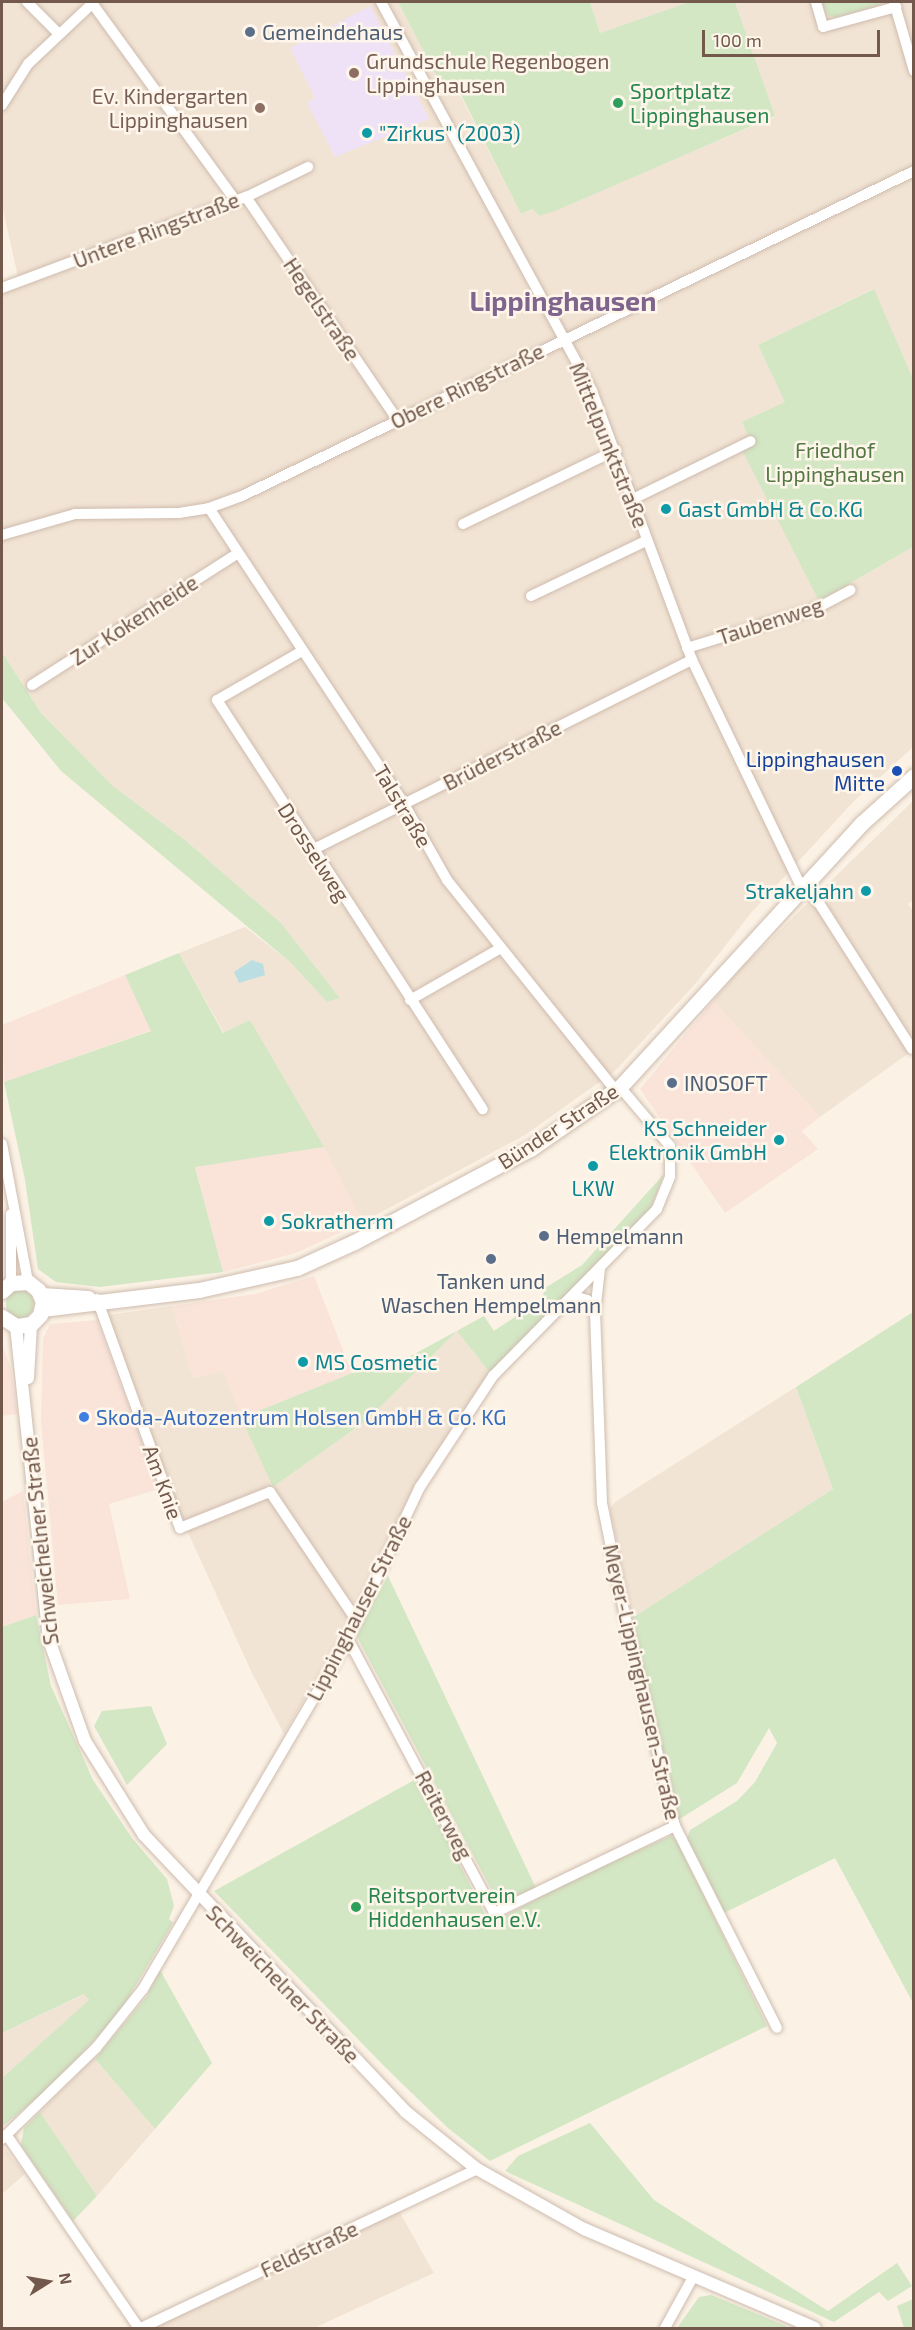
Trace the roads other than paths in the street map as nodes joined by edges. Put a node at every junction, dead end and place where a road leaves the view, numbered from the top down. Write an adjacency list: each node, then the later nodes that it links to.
1 (27, 2): 6 (street)
2 (93, 2): 6 (street); 11 (street, Hegelstraße)
3 (381, 2): 13 (street, Mittelpunktstraße)
4 (816, 2): 5 (street)
5 (895, 4): 7 (street)
6 (57, 32): 8 (street)
7 (914, 71)
8 (2, 105)
9 (308, 167): 11 (street, Untere Ringstraße)
10 (914, 171): 13 (street, Obere Ringstraße)
11 (241, 199): 12 (street, Untere Ringstraße); 14 (street, Hegelstraße)
12 (2, 288)
13 (564, 338): 14 (street, Obere Ringstraße); 16 (street, Mittelpunktstraße)
14 (398, 421): 18 (street, Obere Ringstraße)
15 (751, 441): 17 (street)
16 (616, 450): 17 (street, Mittelpunktstraße); 19 (street)
17 (633, 499): 21 (street, Mittelpunktstraße)
18 (209, 508): 20 (street, Obere Ringstraße); 22 (street, Talstraße)
19 (463, 524)
20 (2, 535)
21 (646, 541): 24 (street, Mittelpunktstraße); 25 (street, Mittelpunktstraße)
22 (237, 554): 26 (street, Talstraße); 28 (street, Zur Kokenheide)
23 (851, 591): 25 (street, Taubenweg)
24 (531, 596)
25 (687, 648): 27 (street, Mittelpunktstraße)
26 (302, 651): 30 (street, Talstraße); 31 (street, Drosselweg)
27 (692, 660): 30 (street, Brüderstraße); 32 (street, Mittelpunktstraße)
28 (32, 685)
29 (914, 776): 32 (main road, Bünder Straße)
30 (404, 804): 31 (street, Brüderstraße); 33 (street, Talstraße)
31 (312, 850): 34 (street, Drosselweg)
32 (803, 887): 35 (street, Mittelpunktstraße); 36 (main road, Bünder Straße)
33 (499, 949): 34 (street); 36 (street, Talstraße)
34 (410, 1000): 37 (street, Drosselweg)
35 (912, 1049)
36 (618, 1089): 40 (street, Lippinghauser Straße); 44 (main road, Bünder Straße)
37 (483, 1109)
38 (2, 1144): 39 (street)
39 (11, 1192): 41 (street); 42 (street)
40 (600, 1269): 43 (street, Lippinghauser Straße); 46 (street, Meyer-Lippinghausen-Straße)
41 (28, 1282): 42 (main road); 45 (main road)
42 (6, 1287)
43 (573, 1296): 46 (street); 49 (street, Lippinghauser Straße)
44 (97, 1299): 45 (main road, Bünder Straße); 49 (street, Am Knie)
45 (42, 1302): 48 (main road)
46 (595, 1312): 51 (street, Meyer-Lippinghausen-Straße)
47 (2, 1317): 48 (main road)
48 (23, 1325): 52 (street, Schweichelner Straße)
49 (357, 1621): 50 (street, Lippinghauser Straße)
50 (348, 1639): 51 (street, Reiterweg); 52 (street, Lippinghauser Straße)
51 (675, 1826): 53 (street, Meyer-Lippinghausen-Straße)
52 (197, 1895): 54 (street, Lippinghauser Straße); 55 (street, Schweichelner Straße)
53 (777, 2028)
54 (5, 2138): 57 (street)
55 (477, 2169): 56 (street, Schweichelner Straße); 57 (street, Feldstraße)
56 (693, 2277): 58 (street); 59 (street, Schweichelner Straße)
57 (140, 2328)
58 (665, 2328)
59 (815, 2328)

